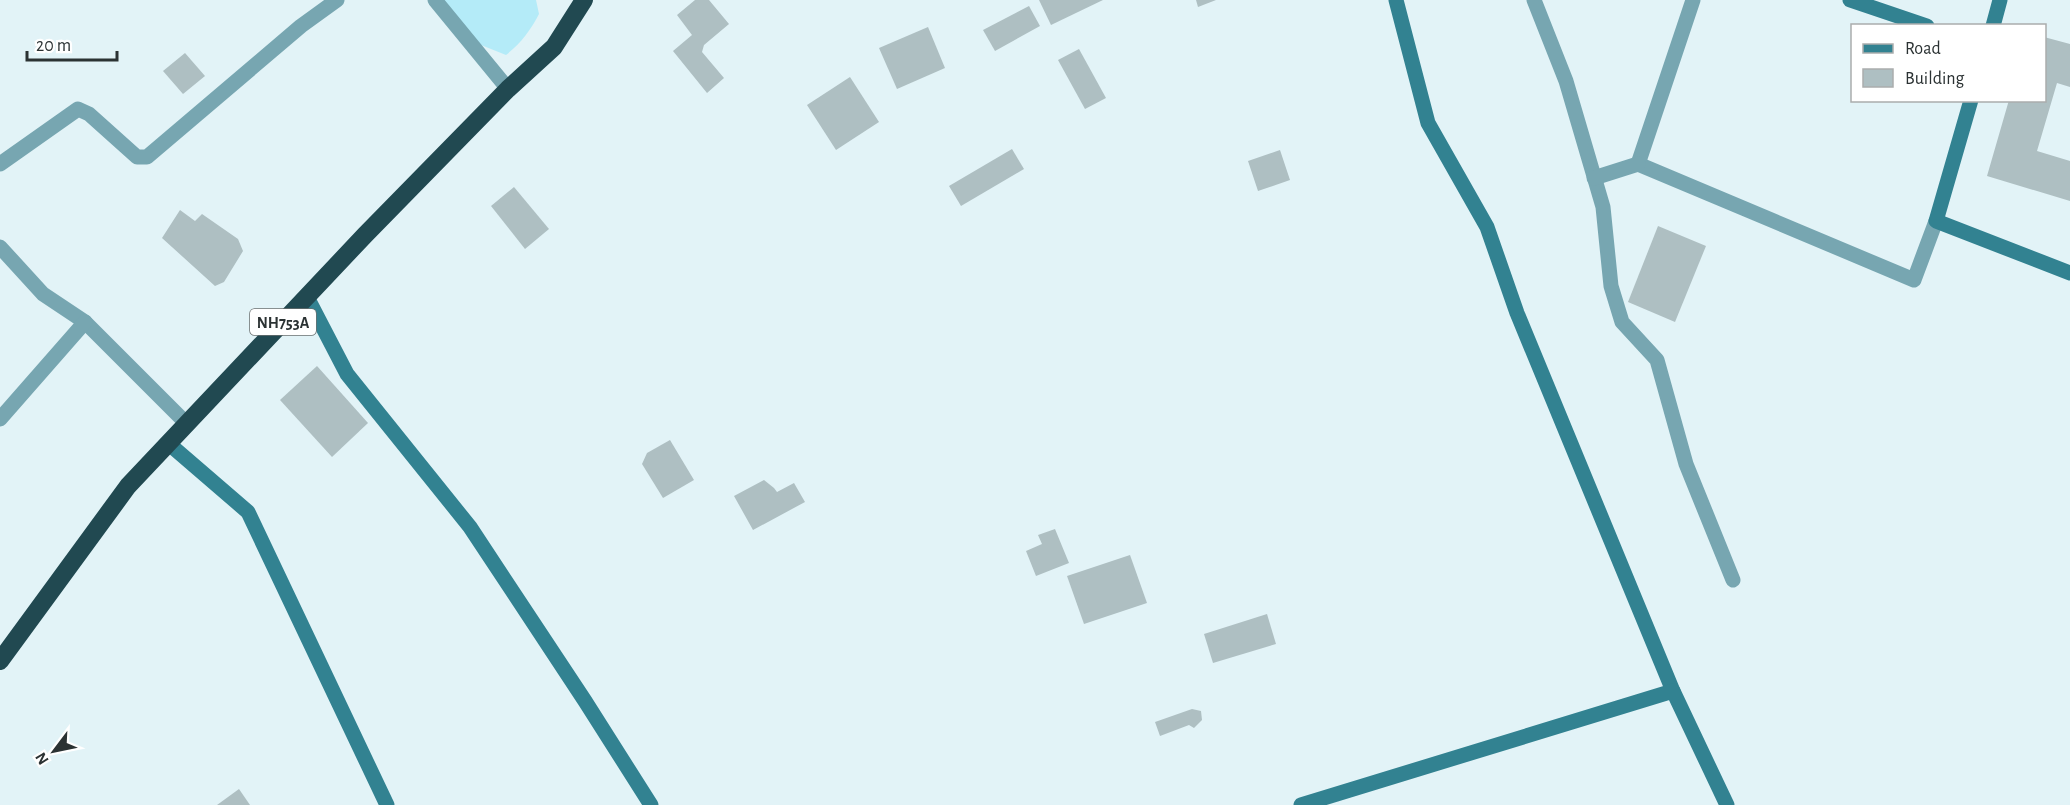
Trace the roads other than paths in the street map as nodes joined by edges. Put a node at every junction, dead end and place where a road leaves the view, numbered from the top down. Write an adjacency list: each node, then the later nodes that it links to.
1 (337, 0): 13 (street)
2 (435, 0): 11 (street)
3 (584, 0): 11 (highway, NH753A)
4 (1396, 0): 26 (street)
5 (1534, 0): 15 (street)
6 (1693, 0): 14 (street)
7 (1851, 0): 9 (street)
8 (2000, 0): 10 (street)
9 (1921, 24)
10 (1994, 24)
11 (508, 89): 19 (highway, NH753A)
12 (1970, 102): 16 (street)
13 (0, 164)
14 (1638, 164): 15 (street); 16 (street)
15 (1594, 178): 24 (street)
16 (1936, 221): 18 (street)
17 (0, 247): 20 (street)
18 (2070, 273)
19 (307, 297): 22 (highway, NH753A); 28 (street)
20 (85, 322): 21 (street); 22 (street)
21 (0, 419)
22 (187, 423): 23 (highway, NH753A)
23 (168, 443): 25 (highway, NH753A); 27 (street)
24 (1732, 580)
25 (0, 661)
26 (1673, 691): 29 (street); 30 (street)
27 (387, 805)
28 (651, 805)
29 (1301, 805)
30 (1727, 805)

